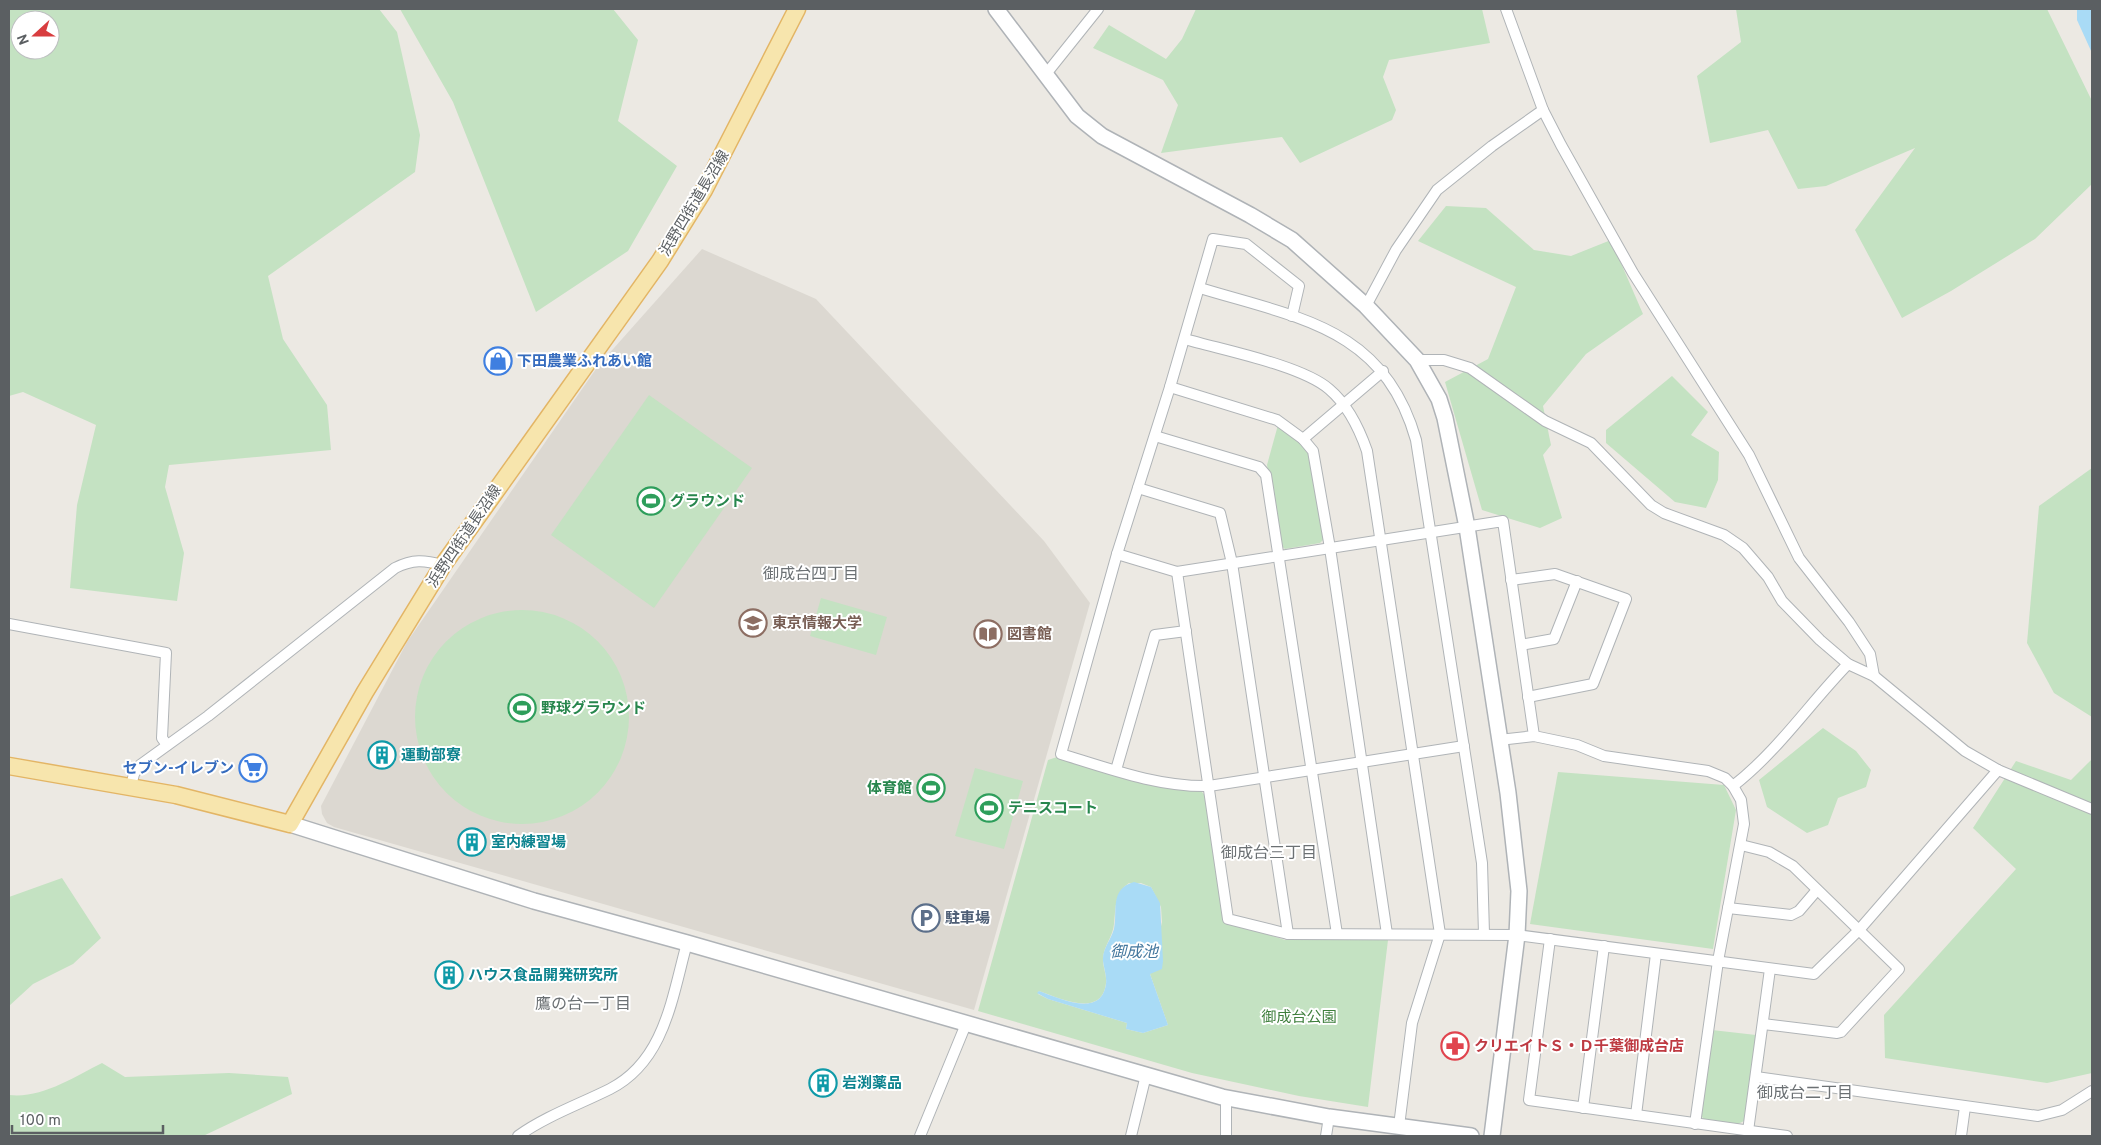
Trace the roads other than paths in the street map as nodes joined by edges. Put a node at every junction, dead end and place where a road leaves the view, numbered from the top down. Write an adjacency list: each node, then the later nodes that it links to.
1 (796, 9): 25 (main road, 浜野四街道長沼線)
2 (996, 9): 5 (street)
3 (1098, 9): 5 (street)
4 (1506, 9): 6 (street)
5 (1046, 74): 8 (street)
6 (1543, 110): 8 (street); 33 (street)
7 (1200, 288): 9 (street); 9 (street); 10 (street)
8 (1366, 306): 11 (street)
9 (1292, 316): 12 (street)
10 (1185, 340): 13 (street); 14 (street)
11 (1417, 360): 18 (street); 32 (street)
12 (1382, 372): 14 (street); 19 (street)
13 (1170, 387): 15 (street); 16 (street)
14 (1344, 406): 16 (street); 20 (street)
15 (1155, 436): 17 (street); 23 (street)
16 (1304, 439): 21 (street)
17 (1138, 488): 22 (street); 24 (street)
18 (1467, 527): 19 (street); 27 (street); 36 (street)
19 (1431, 532): 20 (street); 38 (street)
20 (1381, 540): 21 (street); 39 (street)
21 (1330, 548): 23 (street); 40 (street)
22 (1117, 554): 26 (street); 42 (street)
23 (1278, 556): 24 (street); 43 (street)
24 (1232, 563): 26 (street); 45 (street)
25 (443, 564): 37 (street); 50 (main road, 浜野四街道長沼線)
26 (1177, 572): 30 (street)
27 (1511, 580): 28 (street); 31 (street)
28 (1577, 581): 31 (street); 34 (street)
29 (9, 624): 37 (street)
30 (1186, 631): 42 (street); 47 (street)
31 (1520, 645): 34 (street)
32 (1848, 664): 33 (street); 48 (street)
33 (1874, 676): 44 (street)
34 (1528, 697): 35 (street)
35 (1534, 736): 36 (street); 48 (street)
36 (1499, 740): 60 (street)
37 (167, 746): 46 (street)
38 (1464, 746): 39 (street); 59 (street)
39 (1413, 754): 40 (street); 58 (street)
40 (1362, 762): 43 (street); 57 (street)
41 (9, 766): 46 (main road)
42 (1116, 770): 47 (street)
43 (1313, 770): 45 (street); 56 (street)
44 (1998, 770): 49 (street); 54 (street)
45 (1264, 777): 47 (street); 55 (street)
46 (132, 786): 50 (main road)
47 (1209, 786): 55 (street)
48 (1733, 786): 51 (street)
49 (2092, 809)
50 (290, 824): 62 (street)
51 (1741, 845): 52 (street); 53 (street)
52 (1817, 890): 53 (street); 54 (street)
53 (1728, 908): 65 (street)
54 (1858, 930): 66 (street); 68 (street)
55 (1288, 934): 56 (street)
56 (1337, 934): 57 (street)
57 (1387, 934): 58 (street)
58 (1440, 934): 59 (street); 78 (street)
59 (1484, 934): 60 (street)
60 (1517, 935): 61 (street); 86 (street)
61 (1550, 939): 63 (street); 74 (street)
62 (687, 942): 67 (street); 80 (street)
63 (1604, 946): 64 (street); 74 (street)
64 (1656, 954): 65 (street); 75 (street)
65 (1718, 961): 66 (street); 77 (street)
66 (1770, 969): 68 (street)
67 (966, 1024): 69 (street); 81 (street)
68 (1763, 1024): 70 (street)
69 (1146, 1075): 72 (street); 82 (street)
70 (1756, 1077): 73 (street); 79 (street)
71 (2092, 1091): 73 (street)
72 (1226, 1098): 76 (street); 83 (street)
73 (1965, 1107): 88 (street)
74 (1583, 1108): 75 (street)
75 (1636, 1115): 77 (street)
76 (1329, 1117): 78 (street); 84 (street)
77 (1695, 1124): 79 (street)
78 (1399, 1126): 85 (street)
79 (1748, 1131): 87 (street)
80 (518, 1136)
81 (920, 1136)
82 (1133, 1136)
83 (1226, 1136)
84 (1326, 1136)
85 (1471, 1136)
86 (1492, 1136)
87 (1787, 1136)
88 (1960, 1136)

